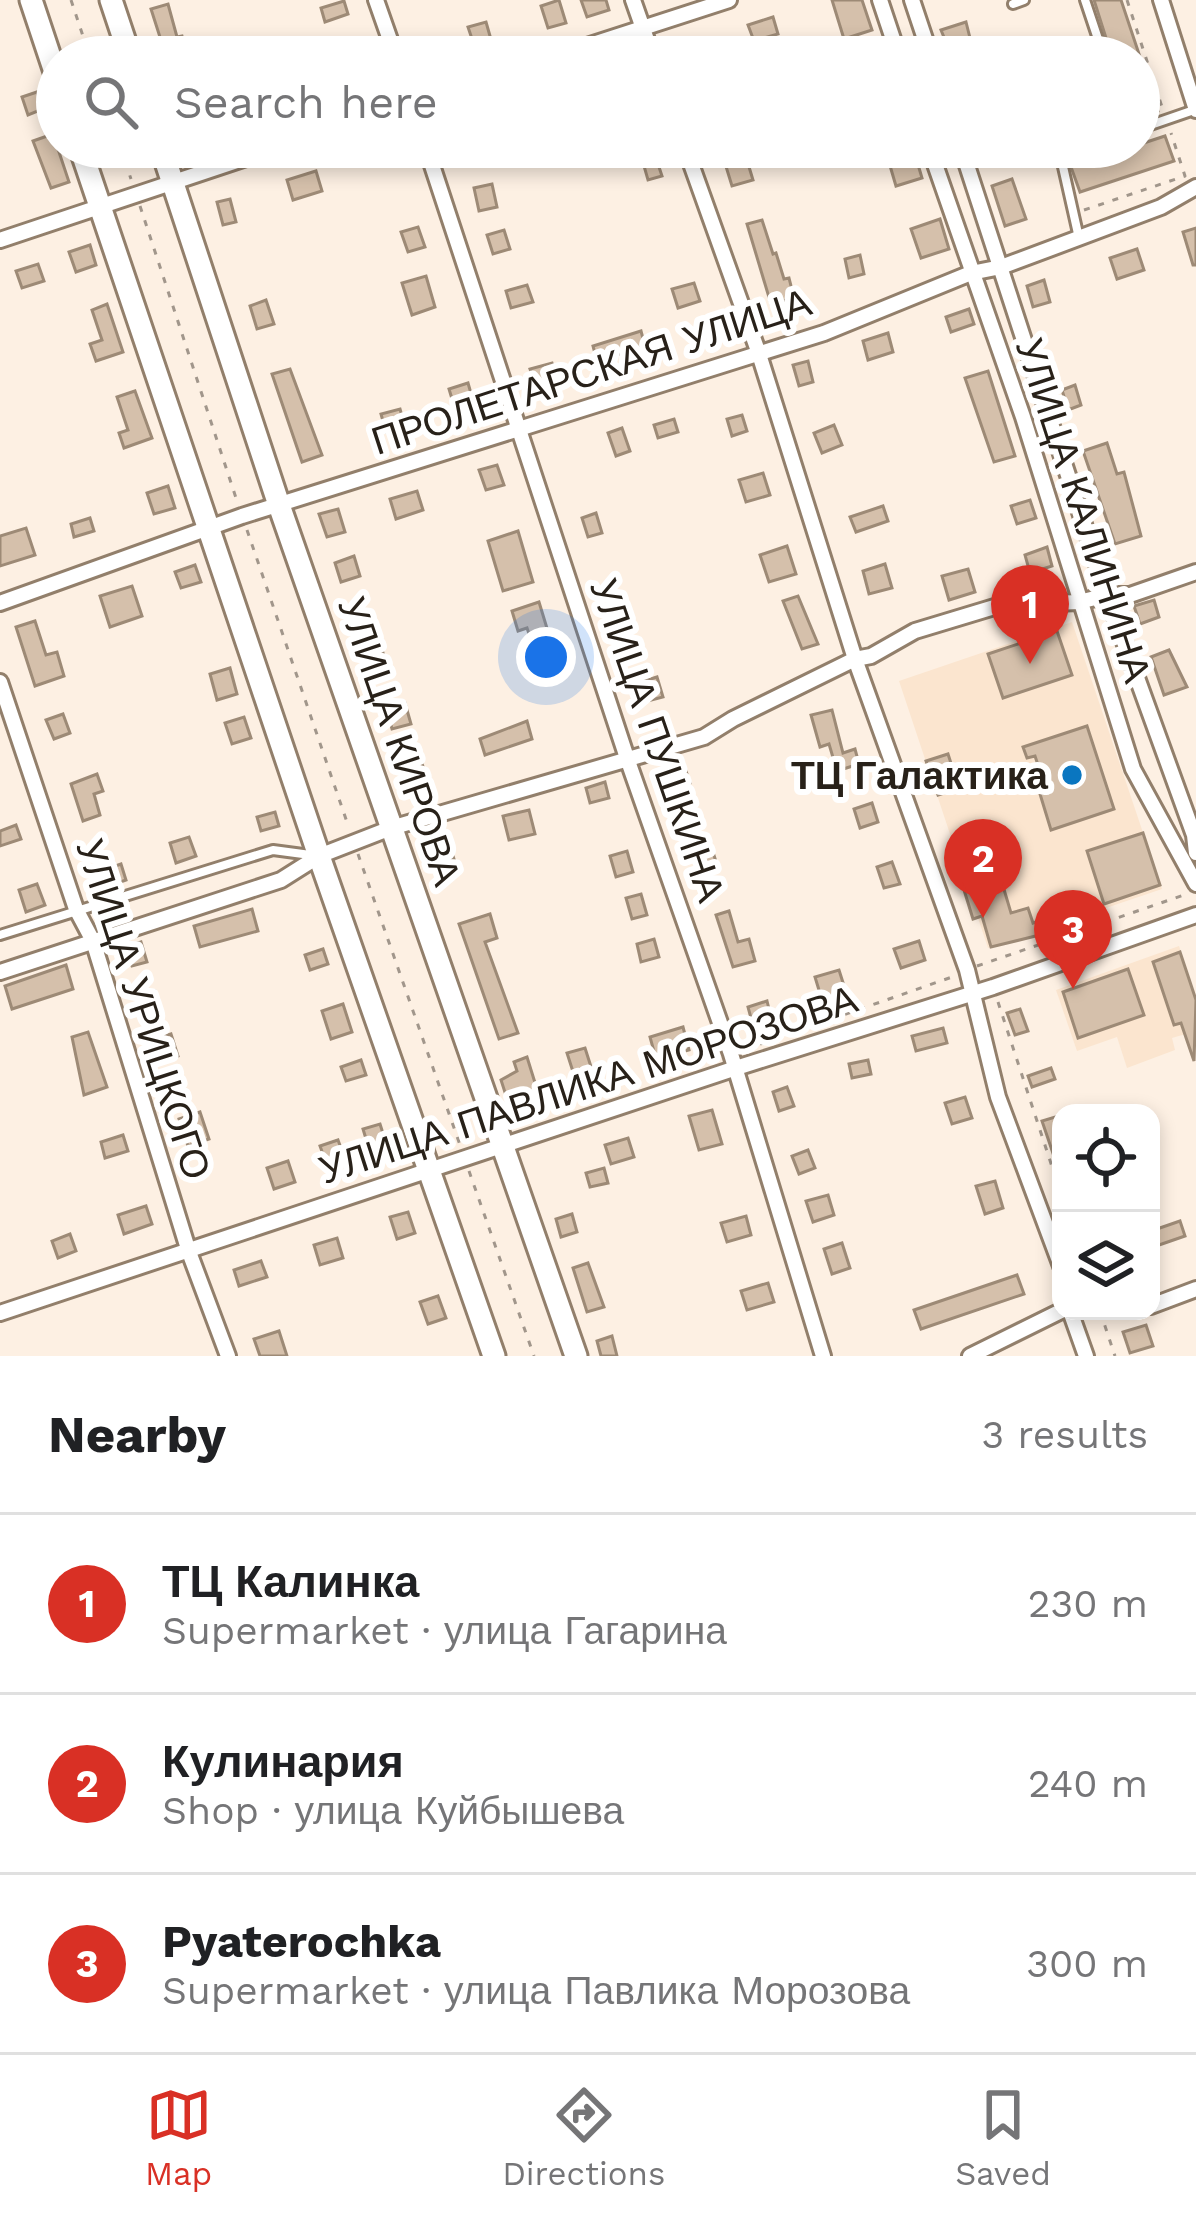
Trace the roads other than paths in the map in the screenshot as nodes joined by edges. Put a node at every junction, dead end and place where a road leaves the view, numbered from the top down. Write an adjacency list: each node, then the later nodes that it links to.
1 (31, 0): 13 (main road)
2 (111, 0): 14 (main road)
3 (376, 0): 15 (street)
4 (633, 0): 12 (street)
5 (729, 0): 12 (street)
6 (880, 0): 18 (street)
7 (912, 0): 19 (street)
8 (1024, 0): 11 (lane)
9 (1085, 0): 20 (lane)
10 (1161, 0): 21 (street)
11 (1012, 4)
12 (643, 29): 16 (street); 17 (street)
13 (43, 36)
14 (123, 36)
15 (389, 36)
16 (620, 36)
17 (646, 36)
18 (892, 36)
19 (924, 36)
20 (1097, 36)
21 (1196, 110): 22 (lane)
22 (1160, 122)
23 (87, 168): 33 (main road)
24 (168, 168): 31 (main road, УЛИЦА КИРОВА)
25 (219, 168): 31 (street)
26 (433, 168): 39 (street, УЛИЦА ПУШКИНА)
27 (693, 168): 38 (street)
28 (936, 168): 37 (street, УЛИЦА КАЛИНИНА)
29 (969, 168): 36 (street, УЛИЦА КАЛИНИНА)
30 (1063, 168): 34 (lane)
31 (173, 184): 33 (street); 40 (main road, УЛИЦА КИРОВА)
32 (1196, 187): 34 (street, ПРОЛЕТАРСКАЯ УЛИЦА)
33 (100, 206): 35 (street); 41 (main road)
34 (1079, 239): 36 (street, ПРОЛЕТАРСКАЯ УЛИЦА)
35 (0, 240)
36 (1001, 267): 37 (street, ПРОЛЕТАРСКАЯ УЛИЦА); 43 (street, УЛИЦА КАЛИНИНА)
37 (971, 273): 38 (street, ПРОЛЕТАРСКАЯ УЛИЦА); 44 (street, УЛИЦА КАЛИНИНА)
38 (758, 351): 39 (street, ПРОЛЕТАРСКАЯ УЛИЦА); 46 (street)
39 (521, 428): 40 (street, ПРОЛЕТАРСКАЯ УЛИЦА); 48 (street, УЛИЦА ПУШКИНА)
40 (279, 505): 41 (street, ПРОЛЕТАРСКАЯ УЛИЦА); 49 (main road, УЛИЦА КИРОВА)
41 (210, 527): 45 (street, ПРОЛЕТАРСКАЯ УЛИЦА); 51 (main road)
42 (1196, 572): 43 (street)
43 (1107, 595): 44 (street); 50 (street, УЛИЦА КАЛИНИНА)
44 (1079, 602): 46 (street); 52 (street, УЛИЦА КАЛИНИНА)
45 (0, 603)
46 (855, 659): 48 (street); 58 (street)
47 (0, 682): 53 (street, УЛИЦА УРИЦКОГО)
48 (628, 761): 49 (street); 59 (street, УЛИЦА ПУШКИНА)
49 (391, 828): 51 (street); 60 (main road, УЛИЦА КИРОВА)
50 (1196, 853)
51 (320, 856): 53 (lane); 56 (street); 61 (main road)
52 (1196, 888)
53 (76, 909): 55 (lane); 56 (street, УЛИЦА УРИЦКОГО)
54 (1196, 915): 58 (street, УЛИЦА ПАВЛИКА МОРОЗОВА)
55 (0, 935)
56 (94, 941): 57 (street); 63 (street, УЛИЦА УРИЦКОГО)
57 (0, 973)
58 (973, 992): 59 (street, УЛИЦА ПАВЛИКА МОРОЗОВА); 62 (street)
59 (734, 1060): 60 (street, УЛИЦА ПАВЛИКА МОРОЗОВА); 72 (street, УЛИЦА ПУШКИНА)
60 (504, 1145): 61 (street, УЛИЦА ПАВЛИКА МОРОЗОВА); 71 (main road, УЛИЦА КИРОВА)
61 (430, 1172): 63 (street, УЛИЦА ПАВЛИКА МОРОЗОВА); 70 (main road)
62 (1052, 1242)
63 (189, 1252): 66 (street, УЛИЦА ПАВЛИКА МОРОЗОВА); 69 (street, УЛИЦА УРИЦКОГО)
64 (1196, 1289): 65 (street)
65 (1160, 1303)
66 (0, 1313)
67 (1052, 1315): 73 (street)
68 (1073, 1320): 74 (street)
69 (228, 1356)
70 (494, 1356)
71 (576, 1356)
72 (823, 1356)
73 (970, 1356)
74 (1086, 1356)

